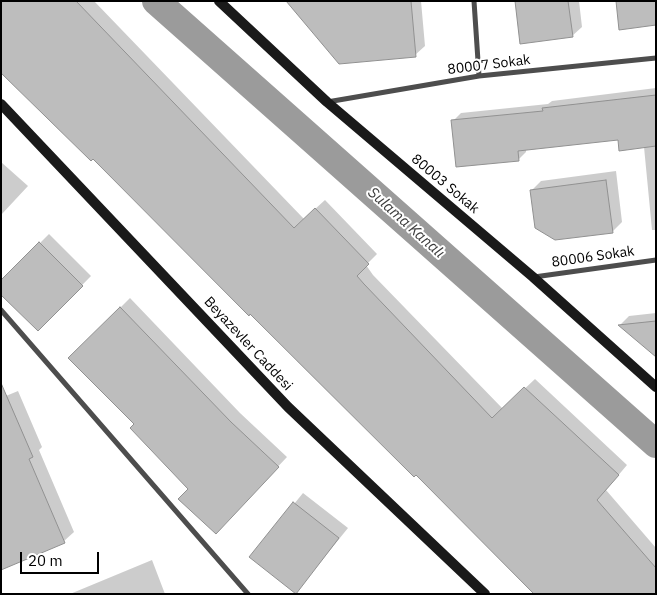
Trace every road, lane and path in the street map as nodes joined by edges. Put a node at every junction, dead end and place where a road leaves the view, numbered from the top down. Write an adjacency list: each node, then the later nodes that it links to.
1 (219, 1): 5 (street, 80003 Sokak)
2 (474, 1): 4 (street)
3 (656, 58): 4 (street, 80007 Sokak)
4 (479, 76): 5 (street, 80007 Sokak)
5 (327, 102): 8 (street, 80003 Sokak)
6 (1, 104): 12 (street, Beyazevler Caddesi)
7 (656, 260): 8 (street, 80006 Sokak)
8 (533, 277): 10 (street, 80003 Sokak)
9 (1, 310): 11 (street)
10 (656, 387)
11 (248, 594)
12 (485, 594)

